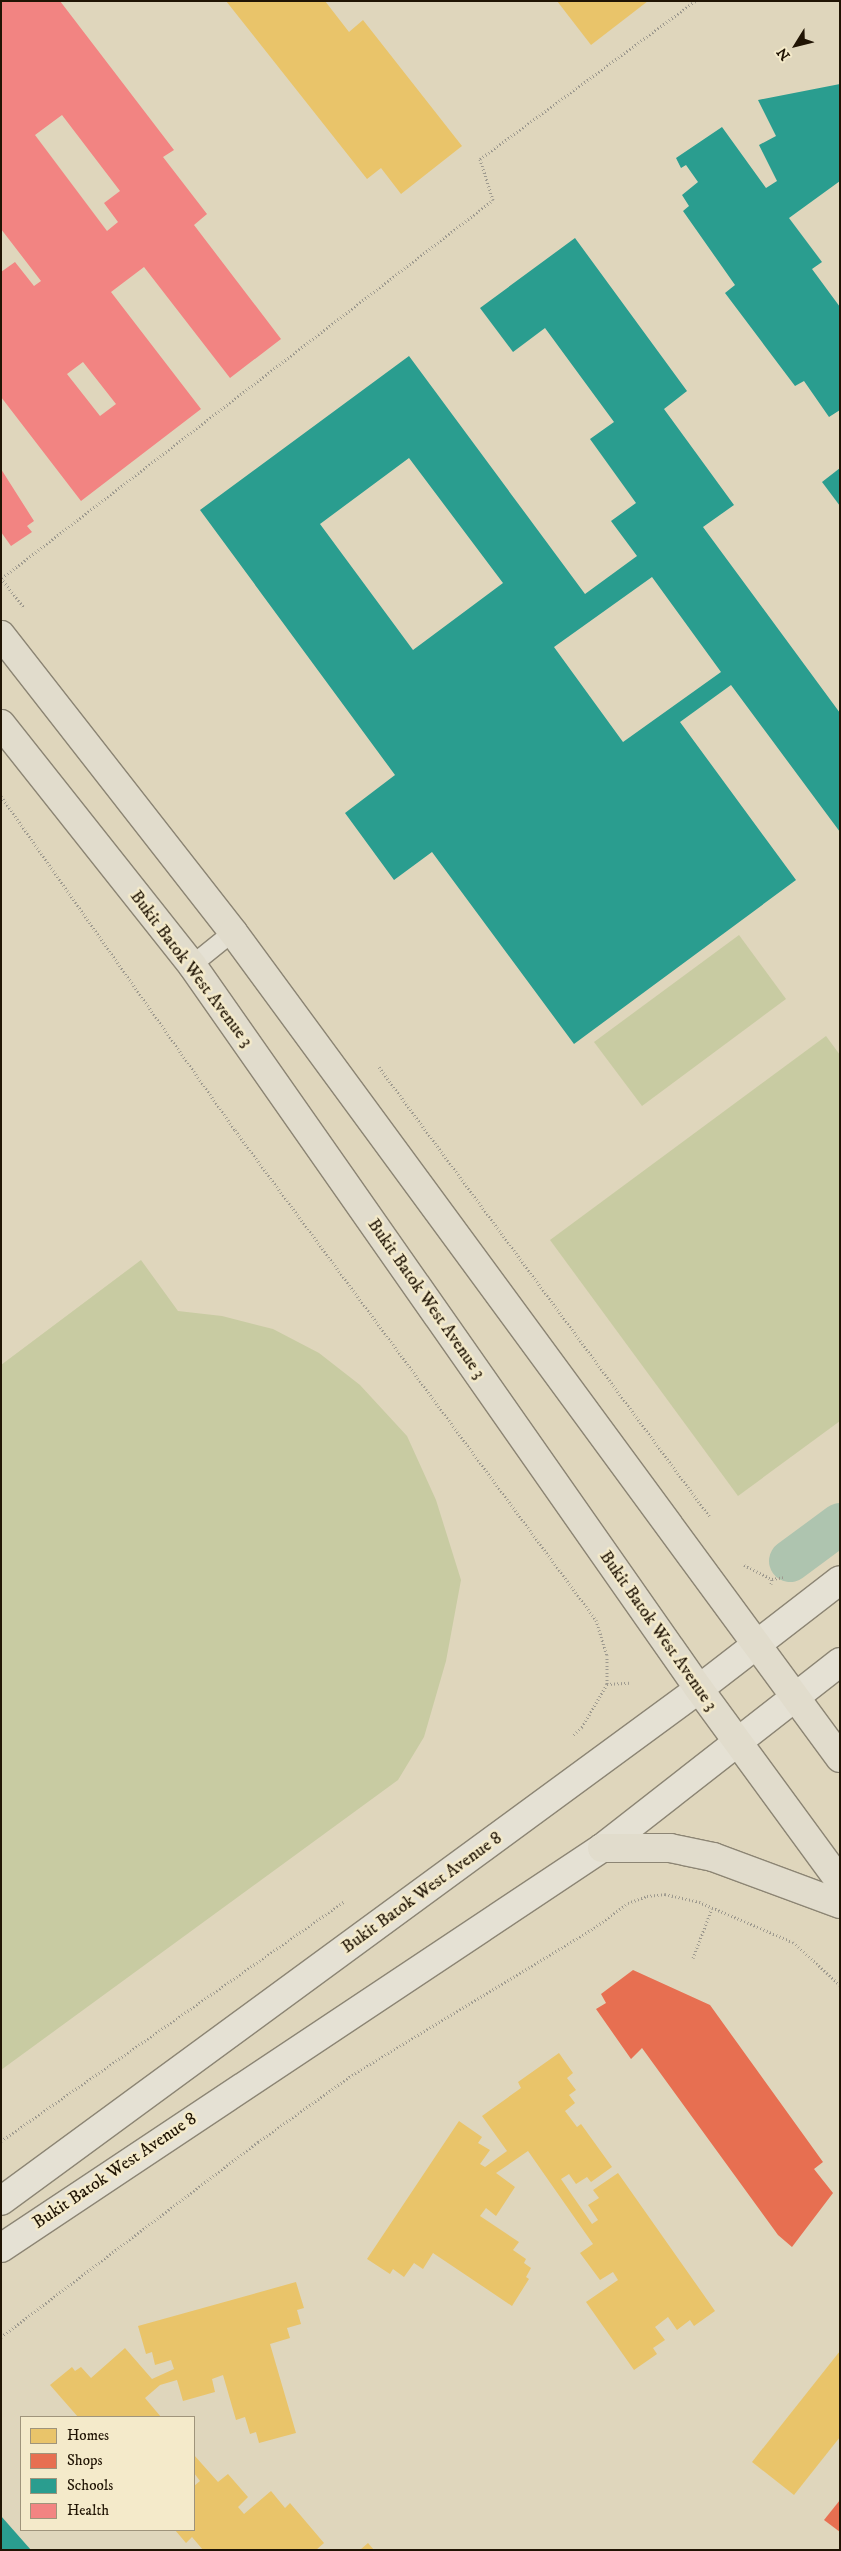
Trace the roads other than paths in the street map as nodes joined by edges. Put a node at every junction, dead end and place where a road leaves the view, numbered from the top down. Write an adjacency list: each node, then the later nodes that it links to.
1 (1, 635): 3 (main road)
2 (1, 724): 4 (main road, Bukit Batok West Avenue 3)
3 (233, 932): 4 (lane); 6 (main road)
4 (192, 965): 8 (main road, Bukit Batok West Avenue 3)
5 (840, 1580): 6 (street, Bukit Batok West Avenue 8)
6 (756, 1643): 8 (street, Bukit Batok West Avenue 8); 9 (main road)
7 (840, 1662): 9 (street, Bukit Batok West Avenue 8)
8 (699, 1690): 10 (main road, Bukit Batok West Avenue 3); 15 (street, Bukit Batok West Avenue 8)
9 (794, 1697): 10 (street, Bukit Batok West Avenue 8); 11 (main road)
10 (737, 1742): 12 (street, Bukit Batok West Avenue 8); 13 (main road, Bukit Batok West Avenue 3)
11 (840, 1758)
12 (602, 1848): 14 (main road); 16 (street, Bukit Batok West Avenue 8)
13 (840, 1882)
14 (840, 1904)
15 (1, 2201)
16 (1, 2248)

